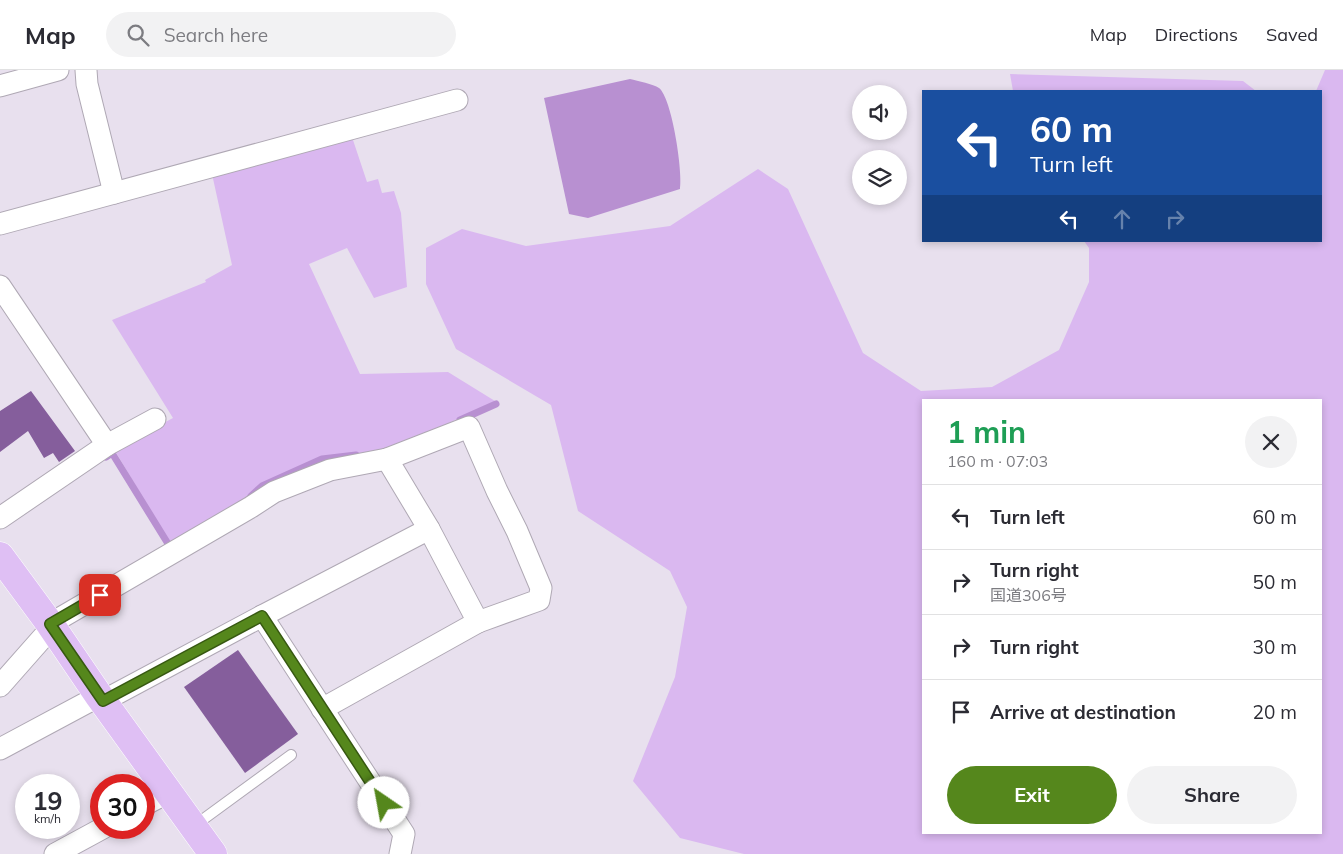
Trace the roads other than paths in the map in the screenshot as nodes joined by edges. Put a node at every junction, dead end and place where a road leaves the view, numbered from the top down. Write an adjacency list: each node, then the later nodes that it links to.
1 (58, 70): 3 (street)
2 (86, 70): 5 (street)
3 (0, 86)
4 (457, 100): 5 (street)
5 (114, 193): 6 (street)
6 (0, 224)
7 (0, 286): 9 (street)
8 (155, 420): 9 (street)
9 (106, 445): 11 (street)
10 (387, 459): 12 (street); 15 (street); 16 (street)
11 (0, 518)
12 (429, 529): 14 (street); 15 (street)
13 (0, 556): 16 (highway)
14 (262, 616): 18 (street); 19 (street)
15 (478, 622): 19 (street)
16 (51, 626): 17 (street); 18 (highway)
17 (0, 686)
18 (101, 698): 20 (street); 22 (highway)
19 (322, 709): 28 (street)
20 (0, 750)
21 (291, 754): 24 (lane)
22 (169, 792): 23 (street); 24 (highway)
23 (155, 799)
24 (194, 827): 27 (highway)
25 (90, 835): 26 (street)
26 (55, 854)
27 (213, 854)
28 (400, 854)

